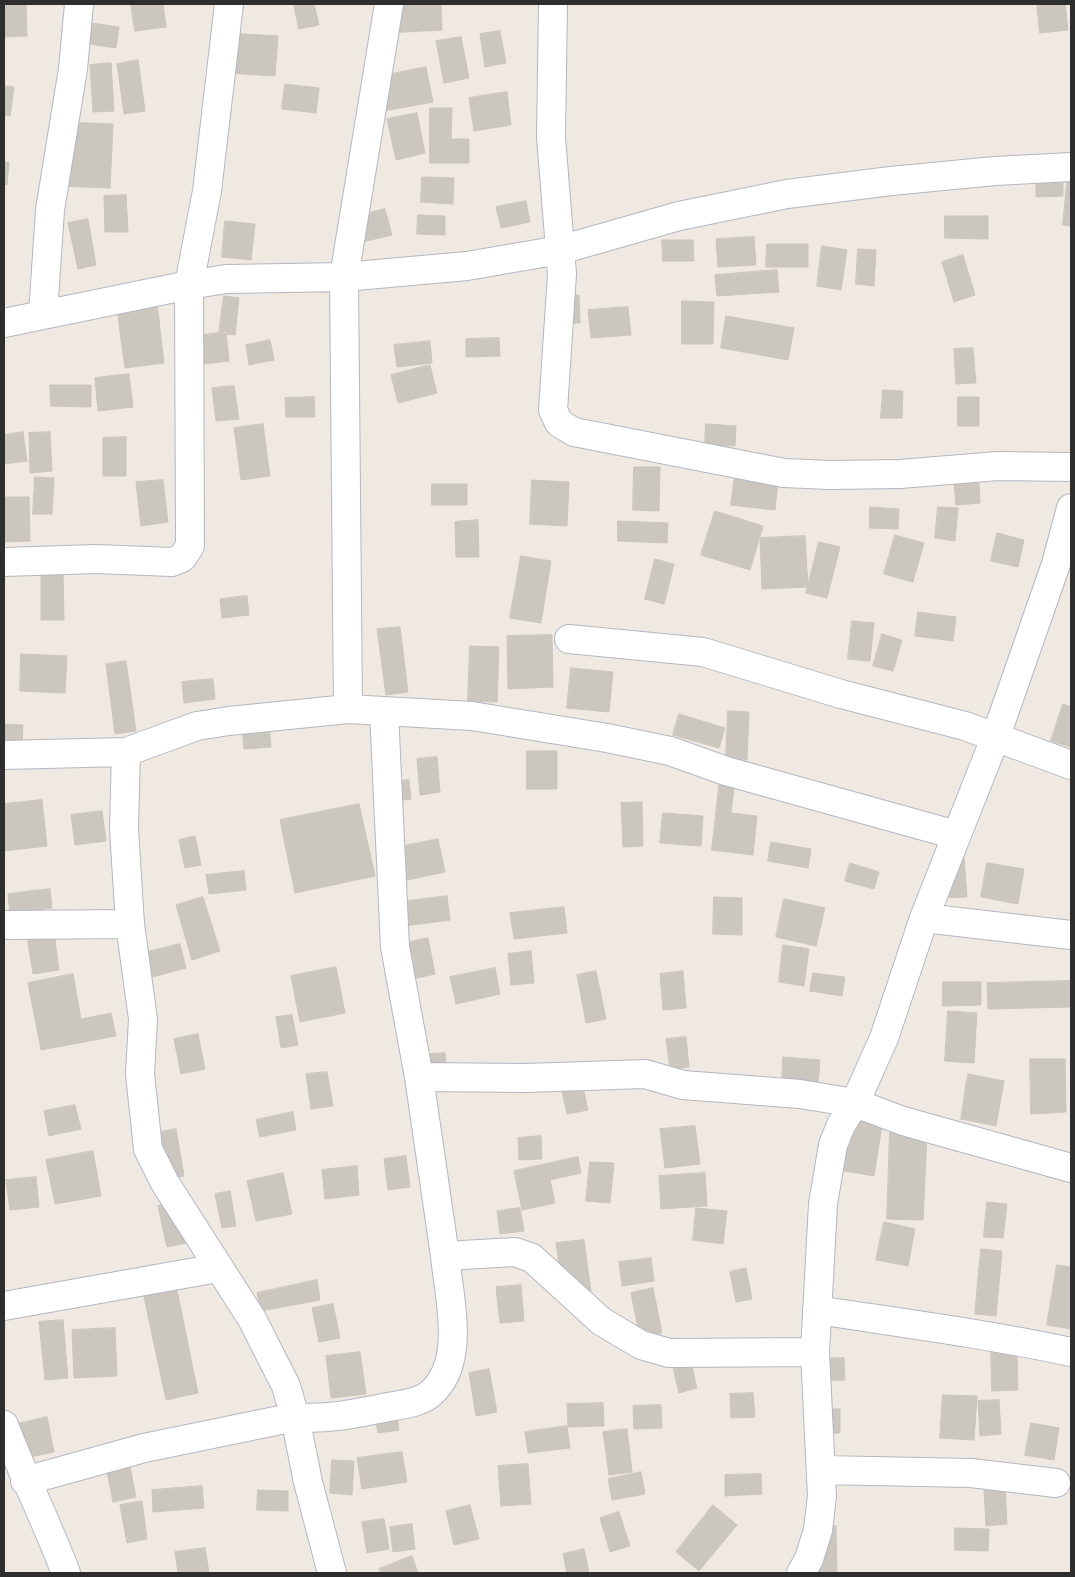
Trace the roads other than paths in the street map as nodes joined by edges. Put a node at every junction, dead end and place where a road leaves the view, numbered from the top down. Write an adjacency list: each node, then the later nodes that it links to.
1 (79, 4): 9 (street)
2 (229, 4): 8 (street)
3 (389, 4): 7 (street)
4 (553, 4): 6 (street)
5 (1071, 167): 6 (street)
6 (560, 250): 7 (street); 11 (street)
7 (344, 277): 8 (street); 16 (street)
8 (189, 285): 9 (street); 13 (street)
9 (43, 314): 10 (street)
10 (4, 323)
11 (1071, 466)
12 (1071, 508): 14 (street)
13 (4, 562)
14 (1064, 567): 18 (street)
15 (569, 639): 18 (street)
16 (348, 709): 17 (street); 19 (street)
17 (384, 712): 22 (street); 27 (street)
18 (996, 736): 21 (street); 22 (street)
19 (126, 752): 20 (street); 24 (street)
20 (4, 755)
21 (1071, 765)
22 (956, 835): 23 (street)
23 (924, 918): 26 (street); 28 (street)
24 (130, 924): 25 (street); 31 (street)
25 (4, 925)
26 (1071, 935)
27 (419, 1076): 28 (street); 30 (street)
28 (855, 1103): 29 (street); 33 (street)
29 (1071, 1168)
30 (445, 1256): 34 (street); 36 (street)
31 (218, 1268): 32 (street); 36 (street)
32 (4, 1306)
33 (818, 1310): 34 (street); 35 (street)
34 (815, 1352): 38 (street)
35 (1071, 1352)
36 (295, 1417): 39 (street); 42 (street)
37 (4, 1425): 39 (street)
38 (822, 1470): 40 (street); 43 (street)
39 (25, 1481): 41 (street)
40 (1056, 1483)
41 (66, 1573)
42 (332, 1573)
43 (801, 1573)

